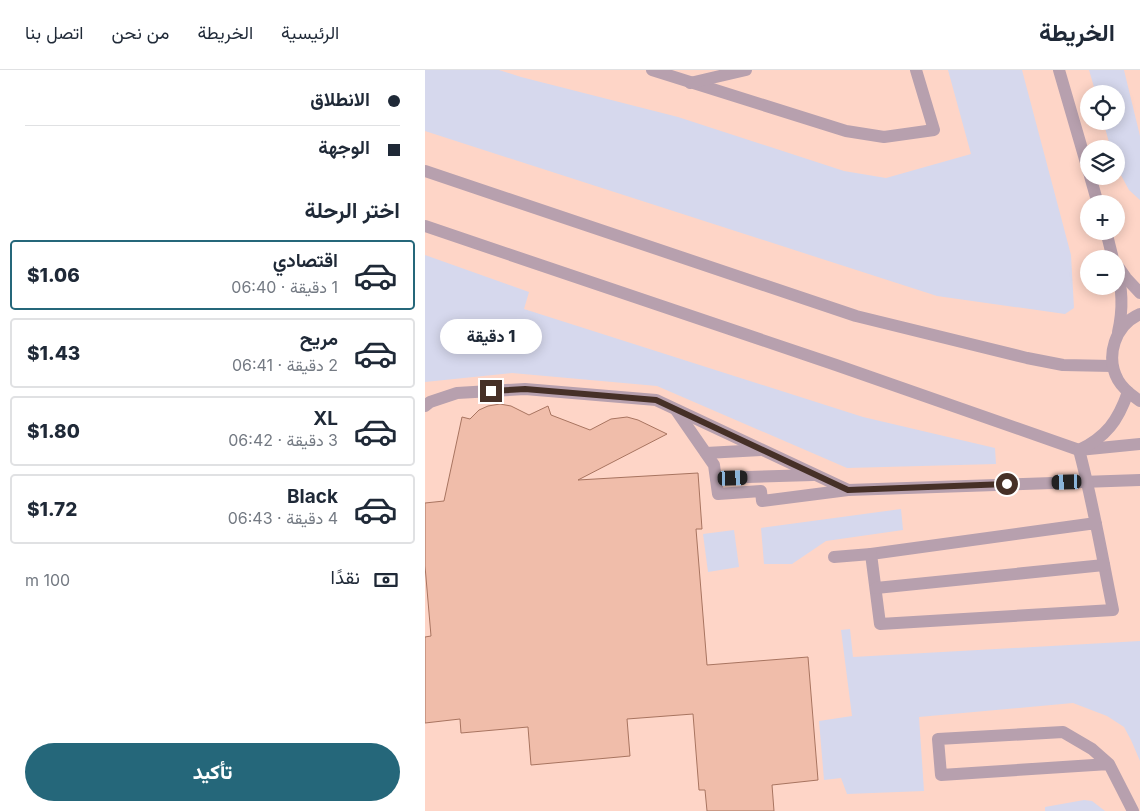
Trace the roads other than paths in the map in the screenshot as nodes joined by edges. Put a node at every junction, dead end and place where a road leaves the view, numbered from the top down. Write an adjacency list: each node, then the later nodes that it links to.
1 (652, 70): 5 (street)
2 (746, 70): 5 (street)
3 (916, 70): 5 (street)
4 (1059, 70): 6 (street)
5 (690, 83)
6 (1080, 143)
7 (425, 171): 14 (street)
8 (425, 226): 21 (street)
9 (1125, 277): 10 (street)
10 (1140, 292)
11 (1121, 295): 13 (street)
12 (1140, 314): 13 (street)
13 (1116, 338): 14 (street)
14 (1112, 366): 15 (street)
15 (1127, 392): 16 (street); 21 (street)
16 (1140, 401)
17 (425, 406): 18 (street)
18 (675, 409): 20 (street); 22 (street)
19 (1140, 444): 21 (street)
20 (762, 450): 22 (street); 23 (street)
21 (1079, 450): 26 (street)
22 (706, 453): 24 (street)
23 (817, 475): 24 (street); 27 (street)
24 (716, 478): 27 (street)
25 (1140, 480): 26 (street)
26 (1087, 481): 27 (street); 28 (street)
27 (848, 490)
28 (1096, 523): 29 (street); 31 (street)
29 (871, 554): 30 (street); 32 (street)
30 (834, 557)
31 (1104, 565): 32 (street); 32 (street)
32 (876, 588)
33 (1109, 764): 33 (street); 34 (street)
34 (1133, 811)

